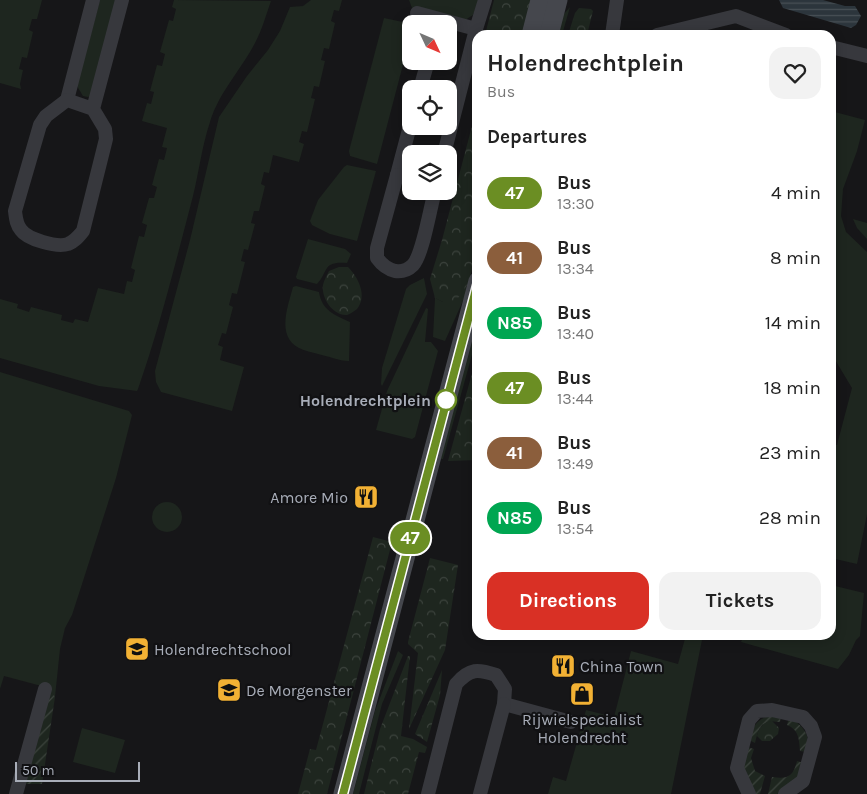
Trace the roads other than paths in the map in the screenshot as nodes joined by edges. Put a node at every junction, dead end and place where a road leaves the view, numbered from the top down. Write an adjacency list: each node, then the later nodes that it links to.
1 (93, 0): 17 (street)
2 (122, 0): 18 (street)
3 (484, 0): 8 (street)
4 (540, 0): 9 (main road)
5 (558, 0): 10 (main road)
6 (617, 0): 11 (street)
7 (458, 26): 8 (street)
8 (476, 29)
9 (532, 30)
10 (550, 30)
11 (613, 30)
12 (678, 30): 13 (street)
13 (773, 30)
14 (472, 45): 20 (street)
15 (836, 48): 16 (street)
16 (867, 56)
17 (67, 100): 18 (street); 18 (street)
18 (93, 108)
19 (408, 135): 21 (street)
20 (446, 145)
21 (397, 176): 22 (street); 23 (street)
22 (402, 177)
23 (433, 200)
24 (472, 304): 29 (main road)
25 (45, 689): 28 (street)
26 (504, 704): 27 (street); 30 (street); 31 (street)
27 (571, 722)
28 (16, 794)
29 (343, 794)
30 (428, 794)
31 (480, 794)
32 (749, 794): 33 (street)
33 (786, 794)

